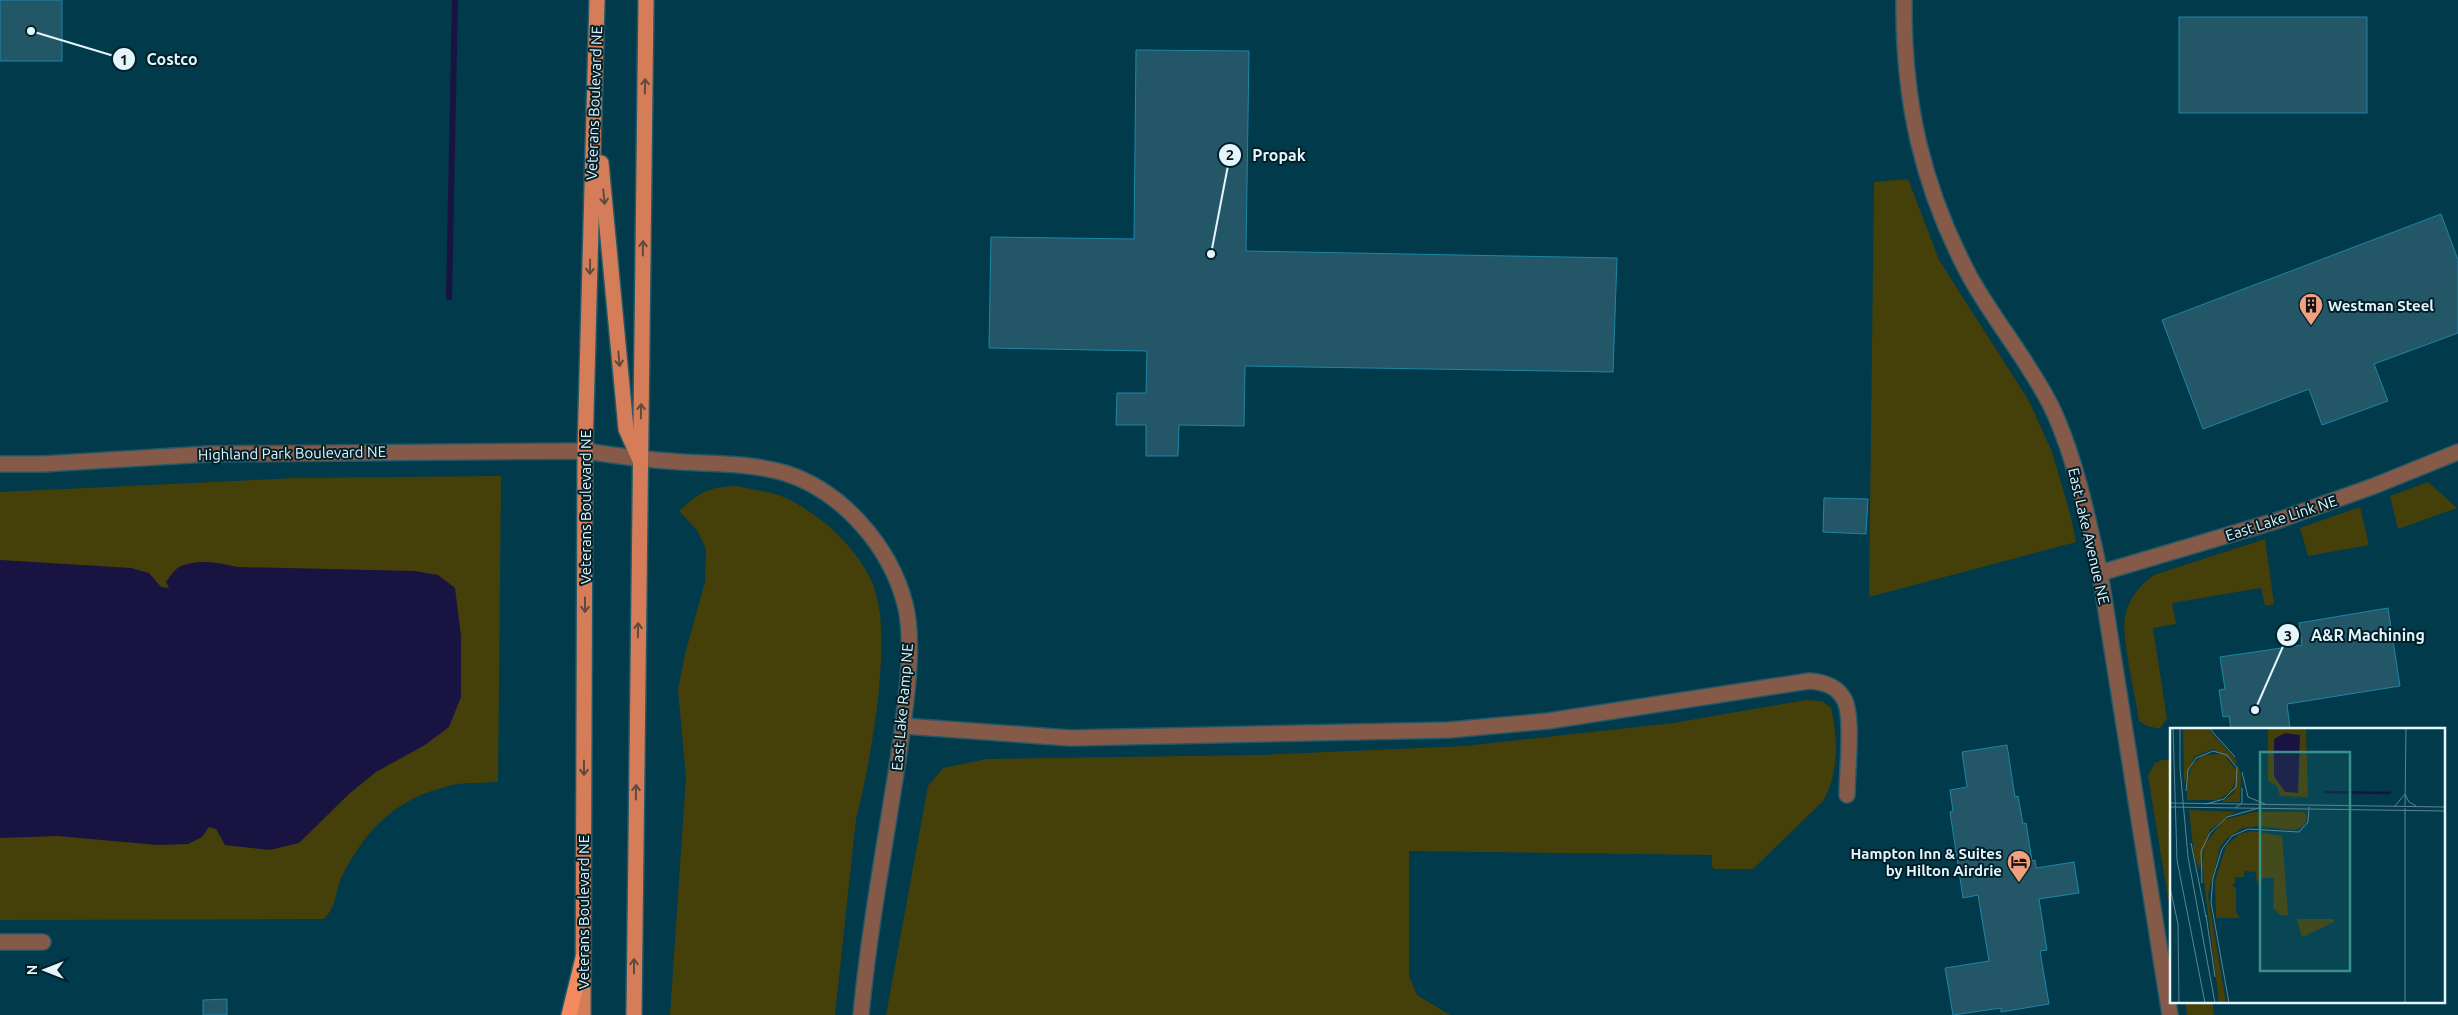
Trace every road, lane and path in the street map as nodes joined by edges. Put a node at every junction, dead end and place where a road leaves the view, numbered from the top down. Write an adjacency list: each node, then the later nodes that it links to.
1 (597, 0): 4 (main road, Veterans Boulevard NE)
2 (646, 0): 7 (main road, one-way to 2)
3 (1904, 0): 9 (street, East Lake Avenue NE)
4 (594, 96): 5 (main road, Veterans Boulevard NE, one-way to 5); 7 (main road, one-way to 7)
5 (585, 451): 7 (street, East Lake Ramp NE); 8 (street, Highland Park Boulevard NE); 14 (main road, Veterans Boulevard NE, one-way to 14)
6 (2458, 452): 9 (street, East Lake Link NE)
7 (640, 459): 10 (street, East Lake Ramp NE); 17 (main road, one-way to 7)
8 (0, 464)
9 (2100, 572): 19 (street, East Lake Avenue NE)
10 (903, 726): 11 (street); 18 (street, East Lake Ramp NE)
11 (1847, 795)
12 (0, 942): 13 (street)
13 (43, 942)
14 (583, 958): 15 (highway); 16 (main road, Veterans Boulevard NE)
15 (569, 1015)
16 (583, 1015)
17 (634, 1015)
18 (861, 1015)
19 (2170, 1015)

